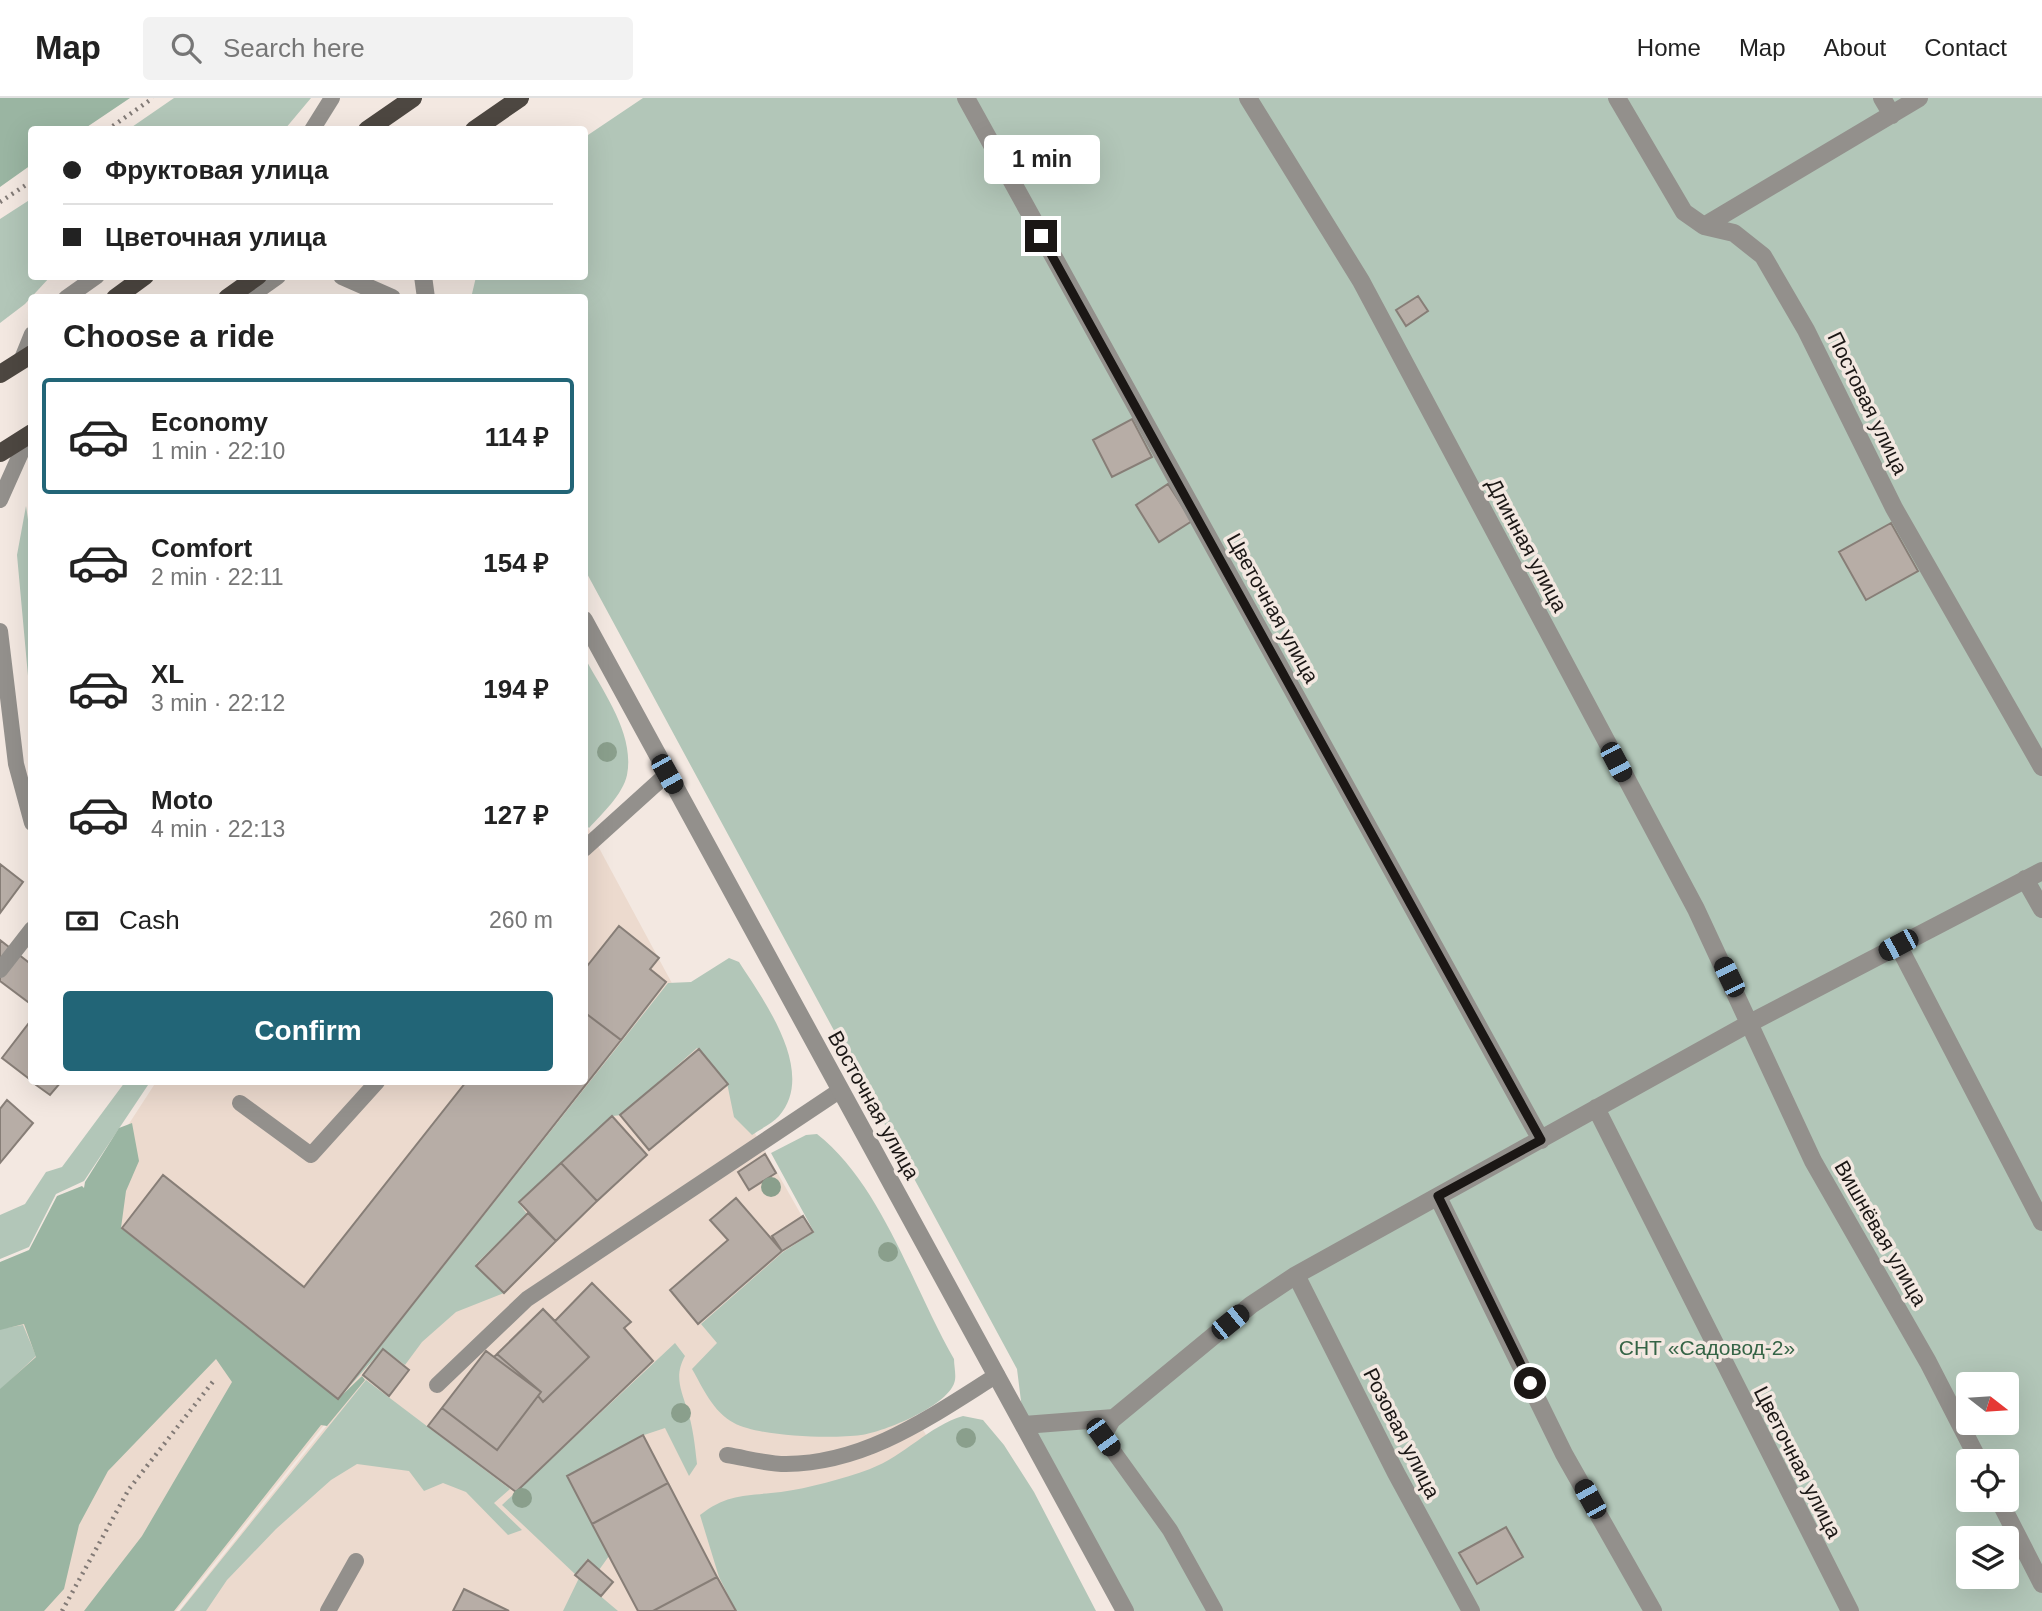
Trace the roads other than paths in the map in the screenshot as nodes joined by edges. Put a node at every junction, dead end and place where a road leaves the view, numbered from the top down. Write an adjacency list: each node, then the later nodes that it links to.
1 (332, 98): 10 (lane)
2 (413, 98): 11 (main road)
3 (520, 98): 12 (main road)
4 (966, 98): 47 (street, Цветочная улица)
5 (1248, 98): 42 (street, Длинная улица)
6 (1617, 98): 13 (street, Постовая улица)
7 (1882, 98): 9 (street)
8 (1919, 98): 9 (street)
9 (1892, 115): 13 (street)
10 (314, 126)
11 (373, 126)
12 (480, 126)
13 (1704, 226): 32 (street, Постовая улица)
14 (91, 280): 19 (lane)
15 (140, 280): 20 (main road)
16 (252, 280): 21 (main road)
17 (271, 280): 22 (street)
18 (351, 280): 23 (street)
19 (72, 294)
20 (120, 294)
21 (233, 294)
22 (252, 294)
23 (383, 294)
24 (26, 358): 25 (main road)
25 (0, 374)
26 (28, 435): 28 (main road)
27 (28, 438): 29 (lane)
28 (0, 453)
29 (0, 500)
30 (588, 627): 33 (street, Восточная улица)
31 (0, 631): 34 (lane)
32 (2042, 767)
33 (667, 774): 35 (lane); 44 (street, Восточная улица)
34 (28, 809)
35 (588, 845)
36 (2042, 871): 37 (street)
37 (2025, 879): 38 (street); 40 (street)
38 (2042, 909)
39 (28, 934): 41 (lane)
40 (1898, 945): 42 (street); 49 (street)
41 (0, 970)
42 (1751, 1023): 46 (street); 55 (street, Вишнёвая улица)
43 (374, 1085): 45 (lane)
44 (839, 1091): 51 (street, Восточная улица); 52 (lane)
45 (240, 1103)
46 (1595, 1108): 47 (street); 65 (street, Цветочная улица)
47 (1541, 1140): 48 (street)
48 (1438, 1196): 50 (street); 64 (street)
49 (2042, 1222)
50 (1296, 1275): 53 (street); 63 (street, Розовая улица)
51 (997, 1375): 54 (street, Восточная улица); 56 (lane)
52 (437, 1385)
53 (1114, 1418): 54 (street); 62 (lane)
54 (1024, 1424): 61 (street, Восточная улица)
55 (1973, 1449)
56 (727, 1455)
57 (2005, 1512): 59 (street)
58 (356, 1561): 60 (lane)
59 (2042, 1584)
60 (328, 1611)
61 (1125, 1611)
62 (1215, 1611)
63 (1471, 1611)
64 (1653, 1611)
65 (1850, 1611)

